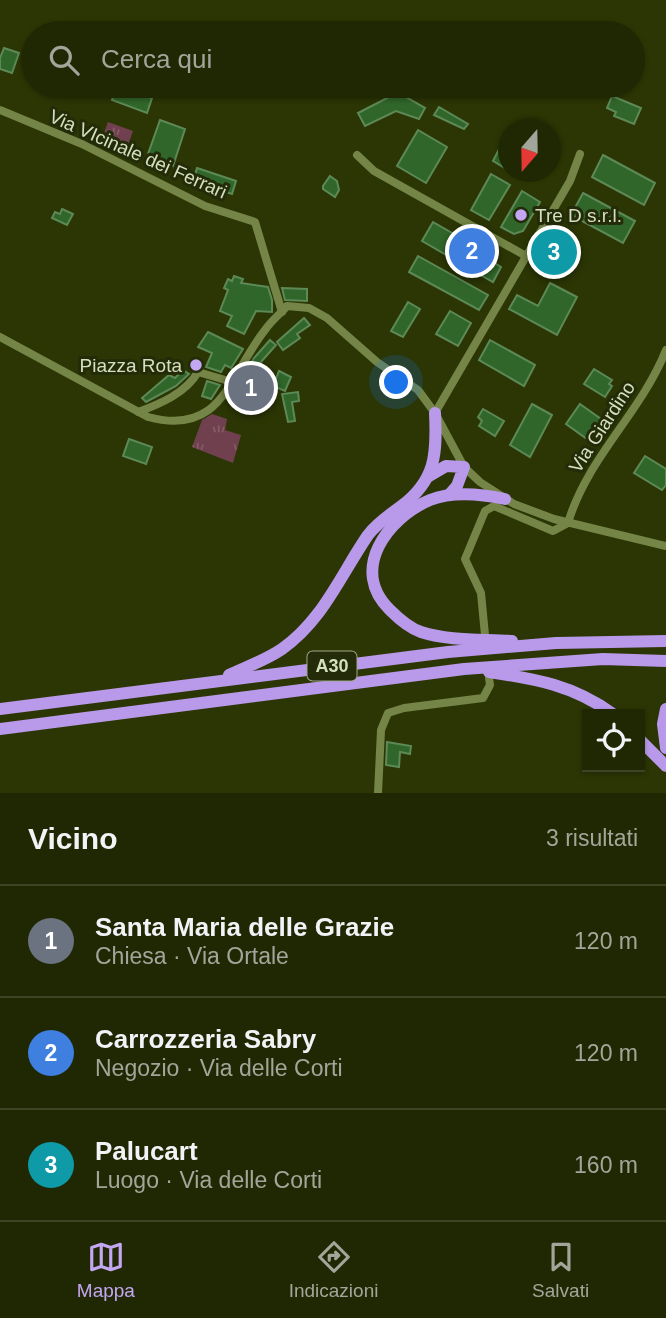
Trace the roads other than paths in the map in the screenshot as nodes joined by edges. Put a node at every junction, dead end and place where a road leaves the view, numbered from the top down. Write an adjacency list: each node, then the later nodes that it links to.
1 (0, 110): 5 (street, Via VIcinale dei Ferrari)
2 (580, 154): 4 (street)
3 (356, 155): 4 (street)
4 (526, 256): 10 (street)
5 (282, 312): 8 (street); 10 (street)
6 (2, 339): 9 (street)
7 (666, 350): 15 (street, Via Giardino)
8 (232, 382): 9 (street); 9 (street)
9 (138, 412)
10 (435, 413): 11 (street); 12 (highway)
11 (464, 467): 12 (highway); 13 (highway); 14 (street)
12 (429, 476): 23 (highway)
13 (449, 495): 14 (highway); 19 (highway)
14 (505, 499): 15 (street)
15 (568, 523): 16 (street); 17 (street)
16 (666, 545)
17 (485, 635)
18 (666, 641): 19 (highway, A30)
19 (556, 643): 23 (highway, A30)
20 (666, 661): 21 (highway, A30)
21 (464, 668): 25 (highway); 27 (highway, A30)
22 (489, 678): 31 (street)
23 (219, 680): 24 (highway, A30)
24 (0, 709)
25 (605, 709)
26 (666, 709): 29 (highway)
27 (0, 729)
28 (645, 745): 30 (highway)
29 (666, 748)
30 (666, 766)
31 (378, 793)

